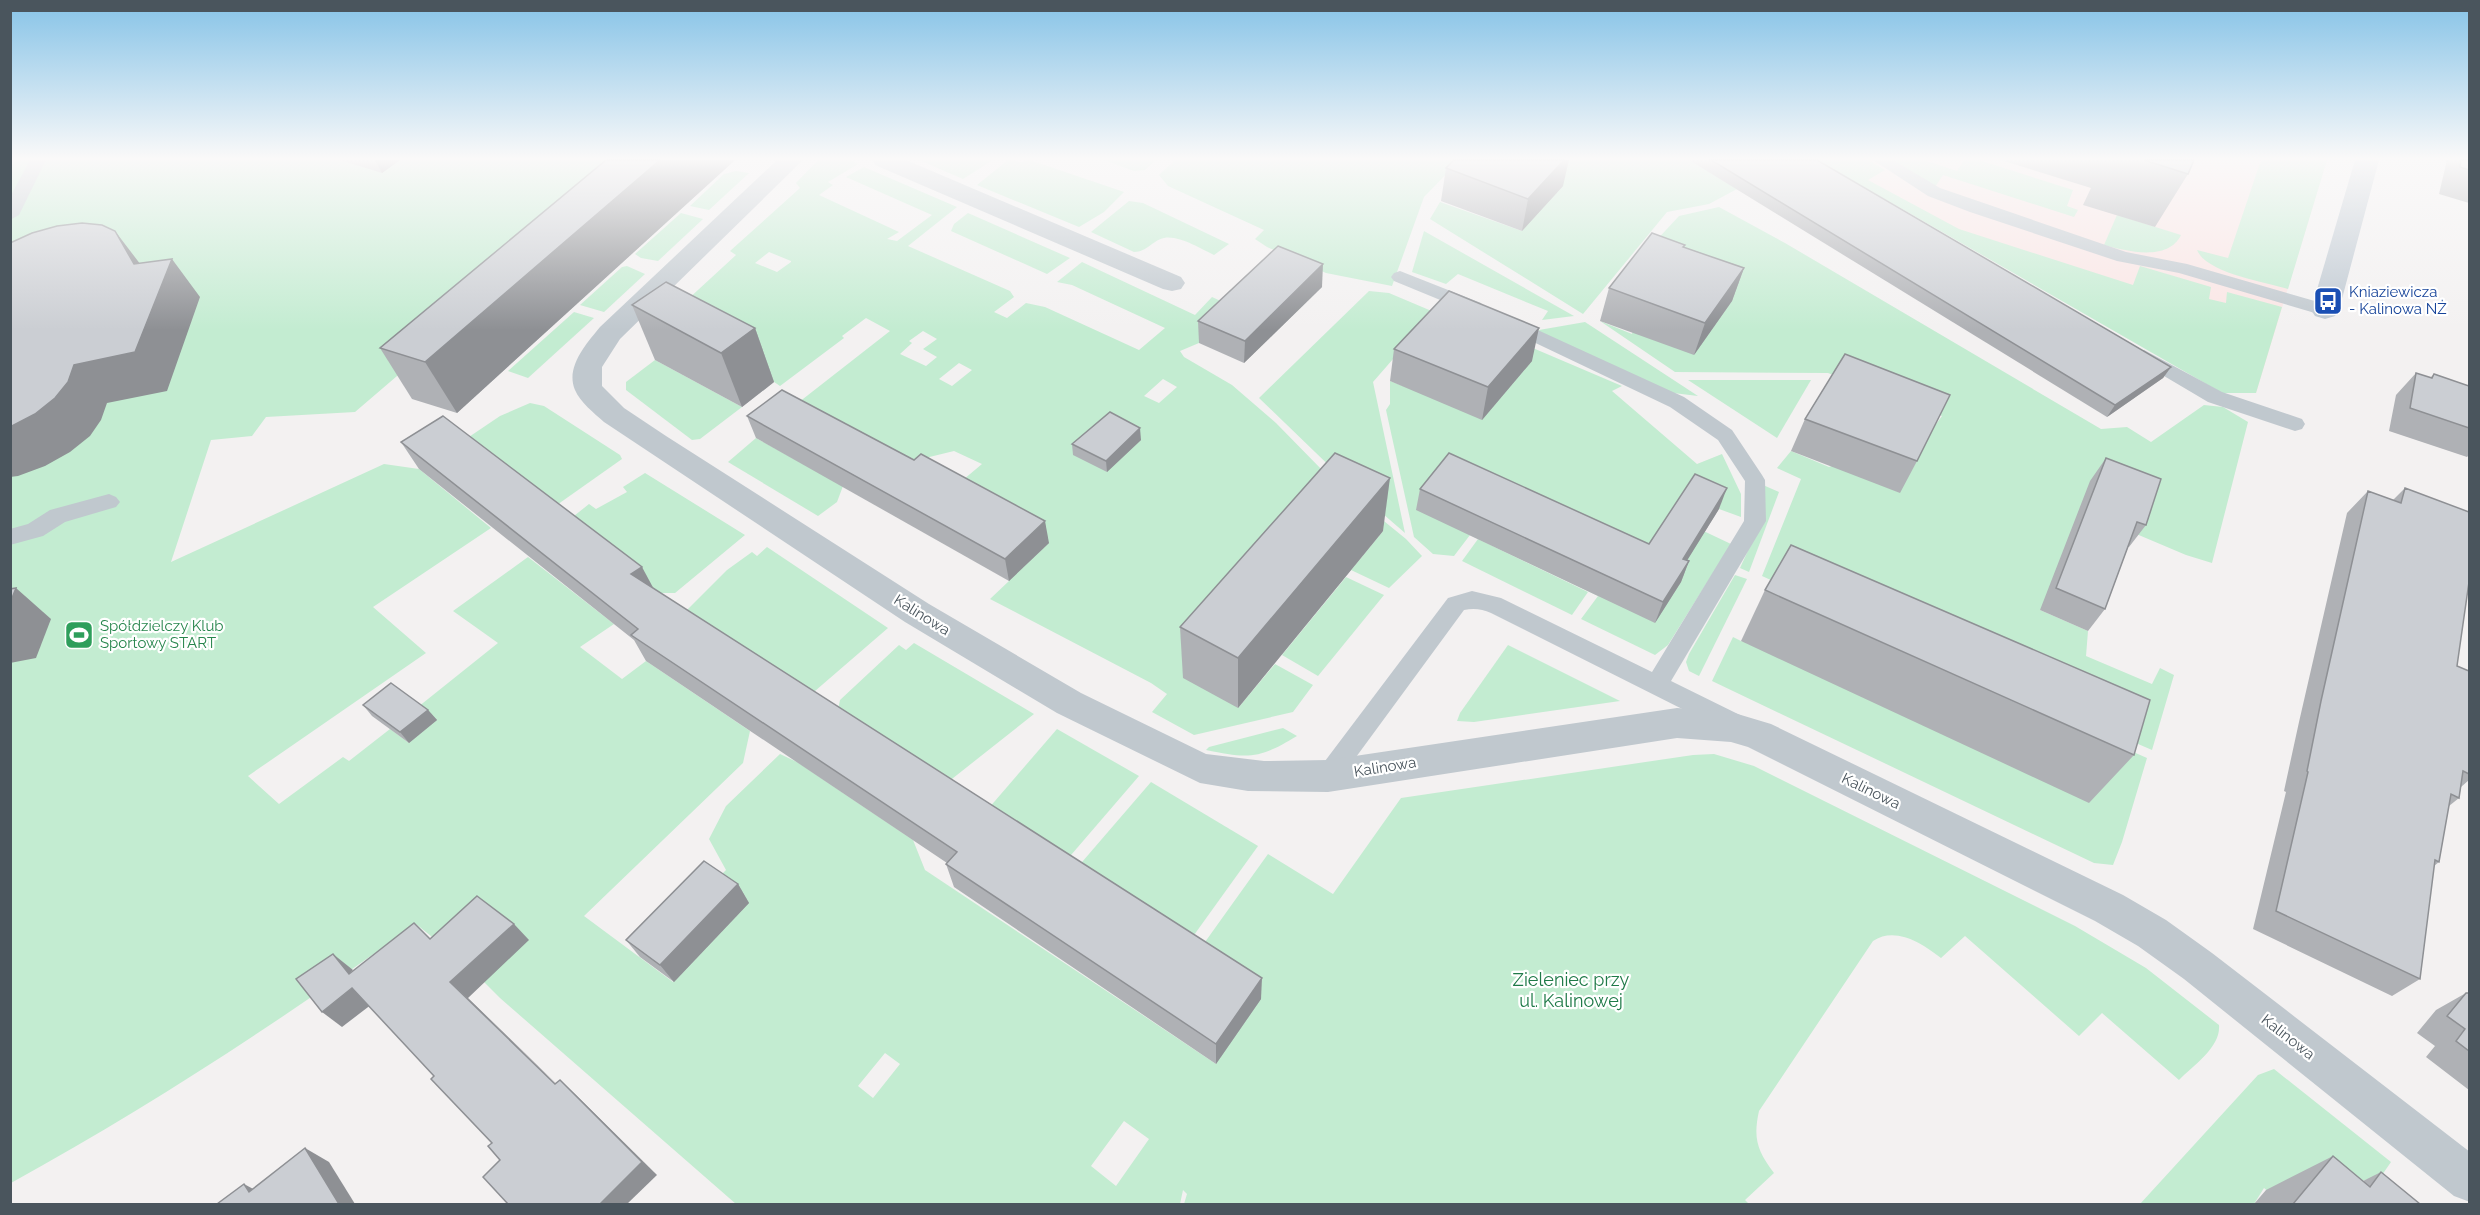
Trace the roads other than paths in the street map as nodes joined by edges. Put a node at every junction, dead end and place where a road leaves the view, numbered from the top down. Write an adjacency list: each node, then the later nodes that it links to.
1 (732, 217): 14 (street, Kalinowa)
2 (1017, 217): 6 (street)
3 (2002, 217): 7 (lane)
4 (2351, 217): 7 (street)
5 (1400, 277): 12 (lane)
6 (1172, 283)
7 (2325, 310)
8 (2124, 344): 9 (lane)
9 (2295, 424)
10 (109, 502): 11 (lane)
11 (10, 537)
12 (1657, 684): 13 (lane); 14 (lane)
13 (1758, 735): 14 (street, Kalinowa); 15 (street, Kalinowa)
14 (1328, 776)
15 (2469, 1180)

